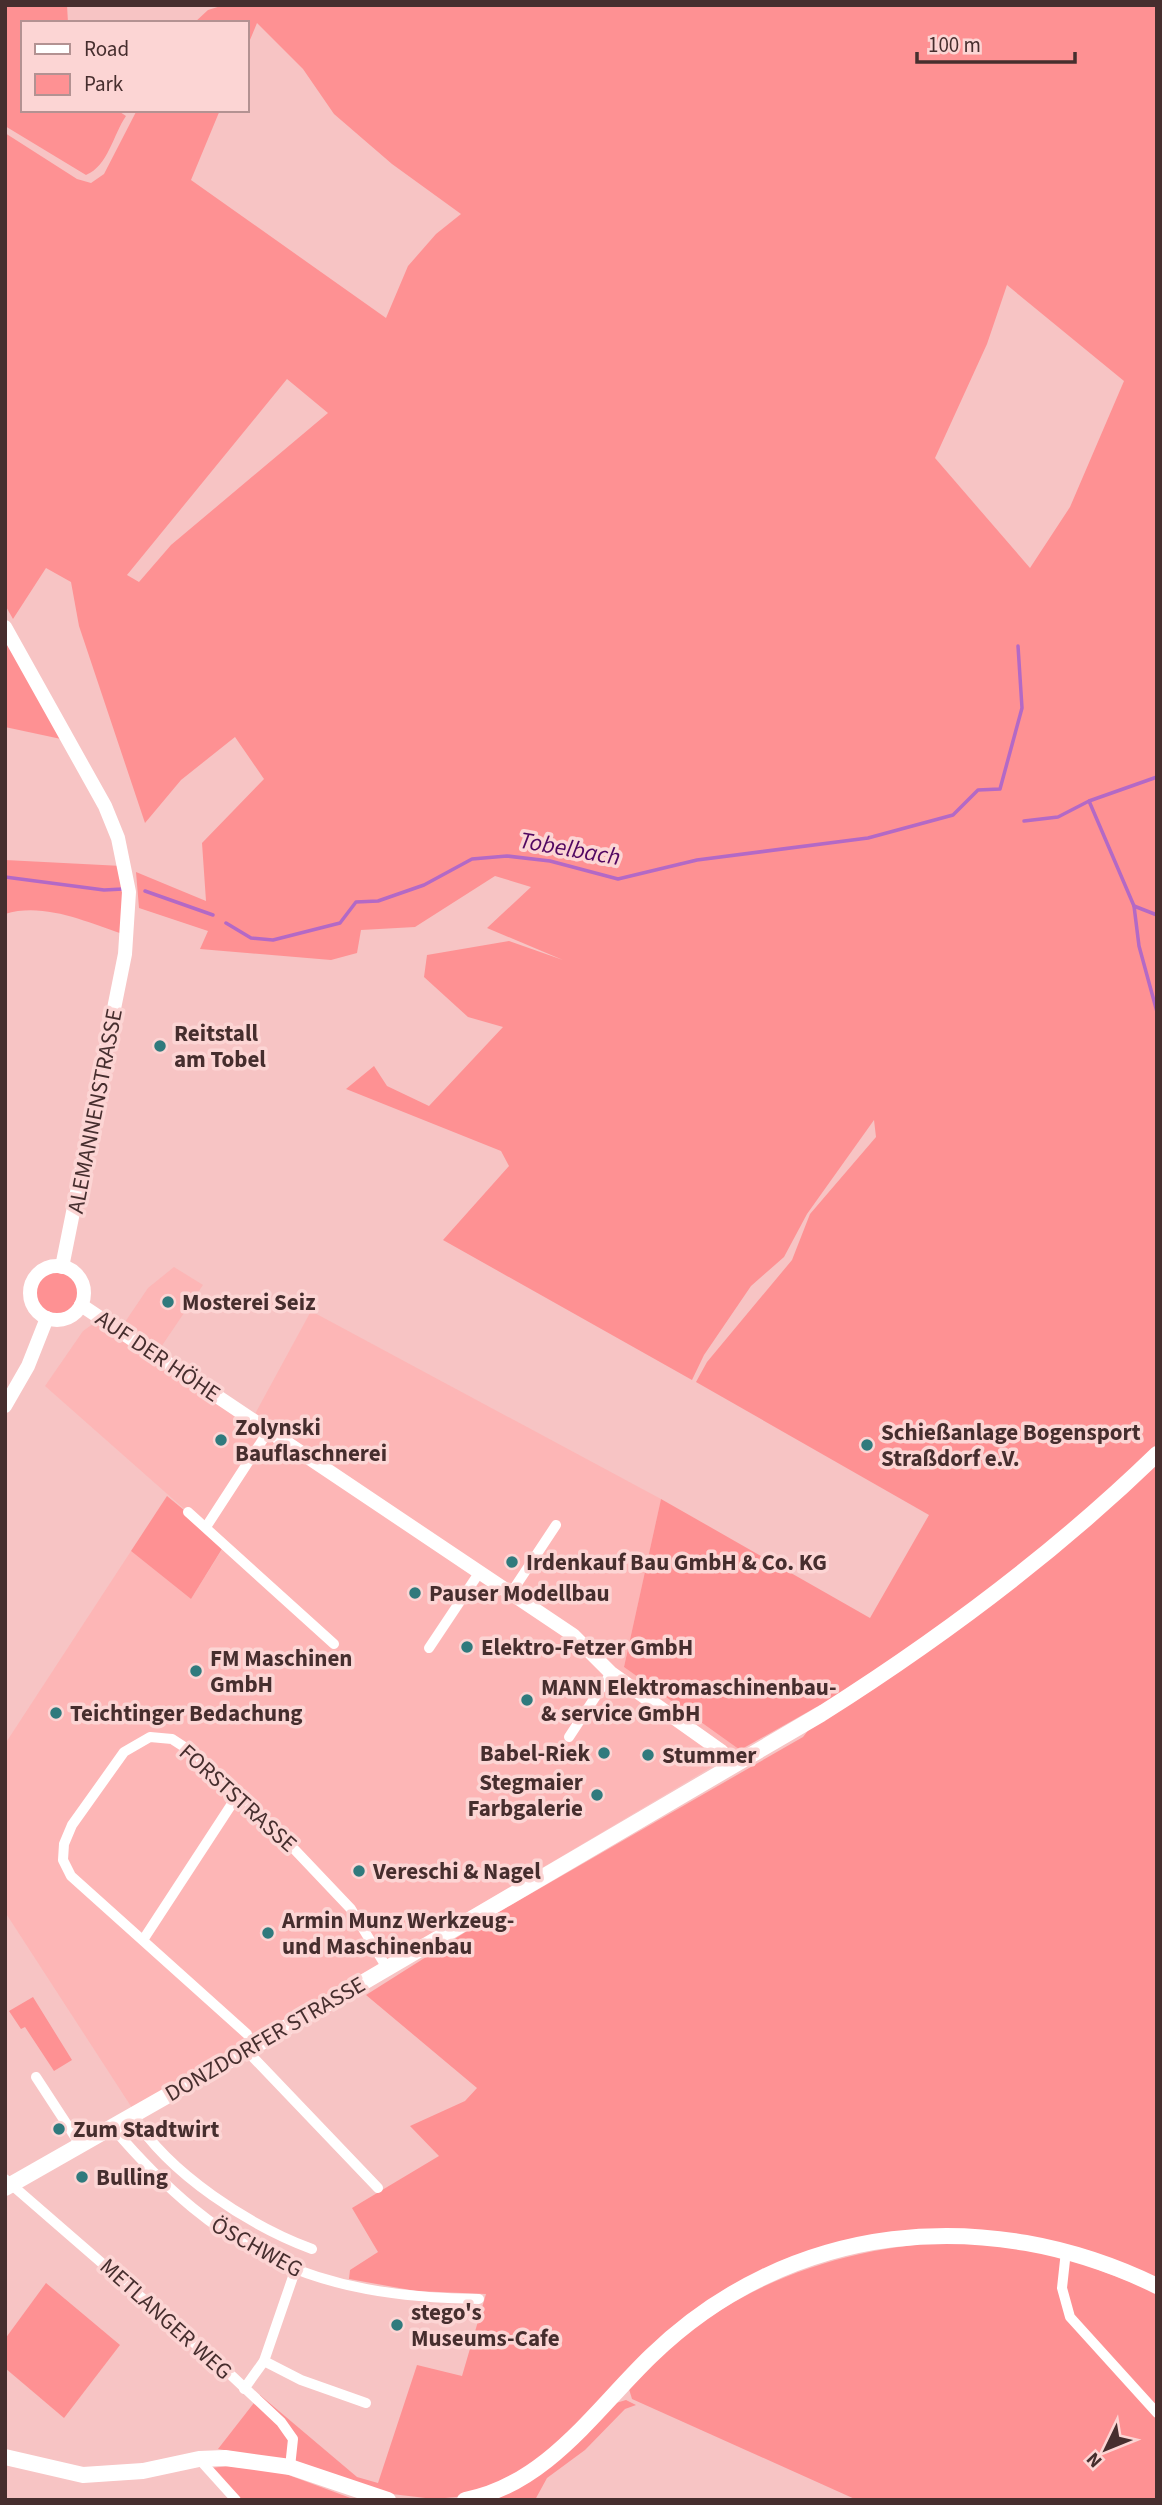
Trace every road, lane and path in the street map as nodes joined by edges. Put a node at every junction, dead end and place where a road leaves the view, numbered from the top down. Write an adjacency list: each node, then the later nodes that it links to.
1 (5, 627): 2 (street, ALEMANNENSTRASSE)
2 (62, 1267): 3 (street); 4 (street)
3 (81, 1305): 4 (street); 6 (street, AUF DER HÖHE)
4 (47, 1318): 5 (street)
5 (5, 1406)
6 (269, 1430): 10 (street); 11 (street, AUF DER HÖHE)
7 (1157, 1454): 17 (main road, DONZDORFER STRASSE)
8 (188, 1512): 10 (street)
9 (556, 1525): 12 (street)
10 (206, 1527): 13 (street)
11 (479, 1573): 12 (street, AUF DER HÖHE); 14 (street)
12 (511, 1593): 15 (street, AUF DER HÖHE)
13 (334, 1644)
14 (429, 1648)
15 (611, 1673): 16 (street); 17 (street, AUF DER HÖHE)
16 (569, 1737)
17 (734, 1764): 20 (main road, DONZDORFER STRASSE)
18 (239, 1793): 19 (street); 19 (street, FORSTSTRASSE); 20 (street, FORSTSTRASSE)
19 (143, 1940): 21 (street, FORSTSTRASSE)
20 (387, 1968): 22 (main road, DONZDORFER STRASSE)
21 (247, 2034)
22 (247, 2051): 24 (main road, DONZDORFER STRASSE); 28 (street)
23 (36, 2077): 26 (street)
24 (133, 2116): 25 (main road, DONZDORFER STRASSE); 29 (street)
25 (113, 2128): 26 (main road, DONZDORFER STRASSE); 31 (street, ÖSCHWEG)
26 (81, 2146): 27 (main road, DONZDORFER STRASSE)
27 (8, 2183): 35 (street, METLANGER WEG)
28 (378, 2188)
29 (312, 2249)
30 (1066, 2251): 32 (main road); 37 (street); 43 (main road)
31 (295, 2272): 33 (street, ÖSCHWEG); 34 (street)
32 (1157, 2286)
33 (479, 2299)
34 (264, 2361): 35 (street); 36 (street)
35 (244, 2389): 40 (street, METLANGER WEG)
36 (366, 2403)
37 (1157, 2413)
38 (5, 2457): 39 (main road)
39 (199, 2459): 40 (main road); 41 (street)
40 (290, 2467): 42 (main road)
41 (236, 2500)
42 (387, 2500)
43 (465, 2500)

